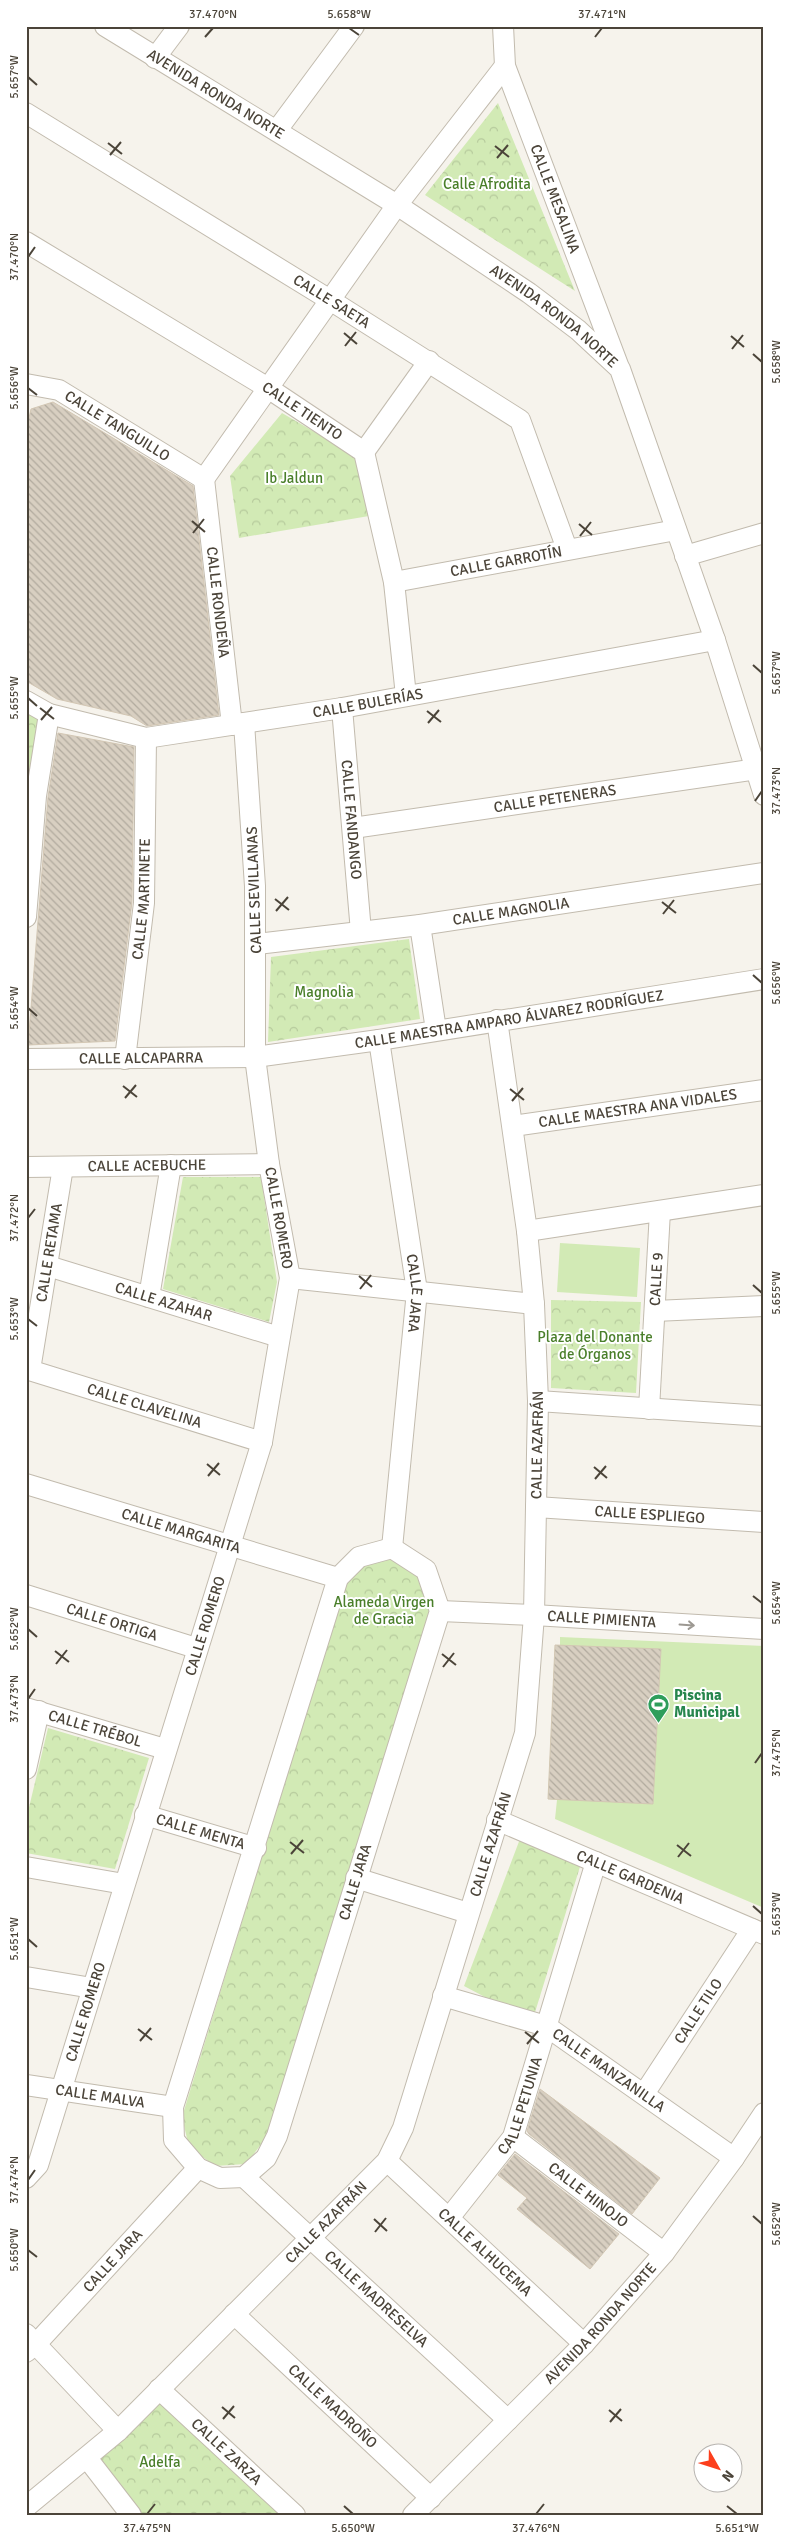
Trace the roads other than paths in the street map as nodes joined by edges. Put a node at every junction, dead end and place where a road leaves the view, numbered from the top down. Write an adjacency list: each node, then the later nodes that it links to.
1 (105, 26): 5 (street, AVENIDA RONDA NORTE)
2 (179, 26): 5 (street)
3 (354, 26): 8 (street)
4 (504, 26): 6 (street, CALLE MESALINA)
5 (155, 58): 8 (street, AVENIDA RONDA NORTE)
6 (505, 66): 9 (street); 13 (street, CALLE MESALINA)
7 (26, 113): 11 (street, CALLE SAETA)
8 (277, 130): 9 (street, AVENIDA RONDA NORTE)
9 (397, 205): 11 (street); 13 (street, AVENIDA RONDA NORTE)
10 (26, 242): 15 (street, CALLE TIENTO)
11 (330, 300): 12 (street, CALLE SAETA); 15 (street)
12 (429, 361): 16 (street); 20 (street, CALLE SAETA)
13 (620, 369): 18 (street, AVENIDA RONDA NORTE)
14 (26, 384): 17 (street, CALLE TANGUILLO)
15 (268, 388): 16 (street, CALLE TIENTO); 17 (street)
16 (364, 452): 22 (street)
17 (204, 479): 28 (street, CALLE RONDEÑA)
18 (676, 530): 20 (street, CALLE GARROTÍN); 21 (street, AVENIDA RONDA NORTE)
19 (764, 533): 21 (street)
20 (567, 549): 22 (street, CALLE GARROTÍN)
21 (685, 556): 23 (street, AVENIDA RONDA NORTE)
22 (394, 582): 24 (street)
23 (715, 640): 24 (street, CALLE BULERÍAS); 30 (street, AVENIDA RONDA NORTE)
24 (406, 696): 26 (street, CALLE BULERÍAS)
25 (26, 701): 27 (street, CALLE BULERÍAS)
26 (342, 708): 28 (street, CALLE BULERÍAS); 33 (street, CALLE FANDANGO)
27 (49, 714): 29 (street, CALLE BULERÍAS); 32 (street)
28 (238, 724): 29 (street, CALLE BULERÍAS); 38 (street, CALLE SEVILLANAS)
29 (146, 738): 45 (street, CALLE MARTINETE)
30 (756, 768): 31 (street, AVENIDA RONDA NORTE); 33 (street, CALLE PETENERAS)
31 (764, 795)
32 (31, 799): 35 (street)
33 (353, 828): 37 (street, CALLE FANDANGO)
34 (764, 872): 36 (street, CALLE MAGNOLIA)
35 (26, 917)
36 (420, 925): 37 (street, CALLE MAGNOLIA); 41 (street)
37 (361, 932): 38 (street, CALLE MAGNOLIA)
38 (257, 944): 43 (street, CALLE SEVILLANAS)
39 (764, 979): 40 (street, CALLE MAESTRA AMPARO ÁLVAREZ RODRÍGUEZ)
40 (497, 1020): 41 (street, CALLE MAESTRA AMPARO ÁLVAREZ RODRÍGUEZ); 47 (street, CALLE AZAFRÁN)
41 (436, 1030): 42 (street, CALLE MAESTRA AMPARO ÁLVAREZ RODRÍGUEZ)
42 (379, 1040): 43 (street, CALLE MAESTRA AMPARO ÁLVAREZ RODRÍGUEZ); 57 (street, CALLE JARA)
43 (256, 1057): 45 (street, CALLE ALCAPARRA); 48 (street, CALLE ROMERO)
44 (26, 1059): 45 (street, CALLE ALCAPARRA)
45 (125, 1059)
46 (764, 1090): 47 (street, CALLE MAESTRA ANA VIDALES)
47 (513, 1126): 54 (street, CALLE AZAFRÁN)
48 (269, 1164): 49 (street, CALLE ACEBUCHE); 56 (street, CALLE ROMERO)
49 (171, 1165): 51 (street, CALLE ACEBUCHE); 58 (street)
50 (26, 1167): 51 (street, CALLE ACEBUCHE)
51 (63, 1167): 55 (street, CALLE RETAMA)
52 (764, 1195): 53 (street)
53 (660, 1211): 54 (street); 61 (street, CALLE 9)
54 (527, 1230): 59 (street, CALLE AZAFRÁN)
55 (48, 1266): 58 (street, CALLE AZAHAR); 63 (street, CALLE RETAMA)
56 (290, 1278): 57 (street); 62 (street, CALLE ROMERO)
57 (417, 1291): 59 (street); 72 (street, CALLE JARA)
58 (149, 1297): 62 (street, CALLE AZAHAR)
59 (534, 1304): 64 (street, CALLE AZAFRÁN)
60 (764, 1306): 61 (street)
61 (655, 1311): 65 (street, CALLE 9)
62 (279, 1337): 67 (street, CALLE ROMERO)
63 (28, 1369): 67 (street, CALLE CLAVELINA)
64 (538, 1402): 65 (street); 69 (street, CALLE AZAFRÁN)
65 (649, 1409): 66 (street)
66 (764, 1416)
67 (262, 1442): 71 (street, CALLE ROMERO)
68 (26, 1484): 71 (street, CALLE MARGARITA)
69 (536, 1507): 70 (street, CALLE ESPLIEGO); 76 (street, CALLE AZAFRÁN)
70 (764, 1522)
71 (228, 1546): 73 (street, CALLE MARGARITA); 78 (street, CALLE ROMERO)
72 (392, 1548): 73 (street); 75 (street)
73 (338, 1578): 84 (street)
74 (26, 1595): 78 (street, CALLE ORTIGA)
75 (440, 1611): 76 (street, CALLE PIMIENTA); 87 (street, CALLE JARA)
76 (534, 1615): 77 (street, CALLE PIMIENTA, one-way to 77); 83 (street, CALLE AZAFRÁN)
77 (764, 1629)
78 (196, 1648): 80 (street, CALLE ROMERO)
79 (33, 1709): 80 (street, CALLE TRÉBOL); 81 (street)
80 (166, 1749): 82 (street, CALLE ROMERO)
81 (26, 1768)
82 (145, 1815): 84 (street, CALLE MENTA); 88 (street, CALLE ROMERO)
83 (497, 1820): 85 (street, CALLE GARDENIA); 89 (street, CALLE AZAFRÁN)
84 (256, 1848): 98 (street)
85 (596, 1862): 90 (street, CALLE GARDENIA); 94 (street, CALLE PETUNIA)
86 (26, 1868): 88 (street)
87 (356, 1878): 89 (street); 104 (street, CALLE JARA)
88 (124, 1884): 92 (street, CALLE ROMERO)
89 (468, 1913): 93 (street, CALLE AZAFRÁN)
90 (758, 1932): 97 (street, CALLE TILO)
91 (26, 1977): 92 (street)
92 (92, 1988): 96 (street, CALLE ROMERO)
93 (443, 1996): 94 (street, CALLE MANZANILLA); 102 (street, CALLE AZAFRÁN)
94 (546, 2026): 97 (street, CALLE MANZANILLA); 100 (street, CALLE PETUNIA)
95 (26, 2085): 96 (street, CALLE MALVA)
96 (60, 2090): 98 (street, CALLE MALVA); 105 (street, CALLE ROMERO)
97 (644, 2094): 101 (street, CALLE MANZANILLA)
98 (173, 2107): 103 (street)
99 (764, 2113): 101 (street, AVENIDA RONDA NORTE)
100 (513, 2137): 106 (street, CALLE PETUNIA); 108 (street, CALLE HINOJO)
101 (734, 2158): 108 (street, AVENIDA RONDA NORTE)
102 (387, 2160): 106 (street, CALLE ALHUCEMA); 107 (street, CALLE AZAFRÁN)
103 (198, 2168): 104 (street); 110 (street, CALLE JARA)
104 (244, 2177): 107 (street, CALLE MADRESELVA)
105 (26, 2178)
106 (449, 2218): 111 (street, CALLE ALHUCEMA)
107 (310, 2238): 109 (street, CALLE AZAFRÁN); 113 (street, CALLE MADRESELVA)
108 (664, 2253): 111 (street, AVENIDA RONDA NORTE)
109 (234, 2314): 112 (street, CALLE AZAFRÁN); 116 (street, CALLE MADROÑO)
110 (30, 2343): 114 (street)
111 (584, 2344): 113 (street, AVENIDA RONDA NORTE)
112 (159, 2389): 114 (street, CALLE AZAFRÁN); 118 (street, CALLE ZARZA)
113 (508, 2420): 116 (street, AVENIDA RONDA NORTE)
114 (118, 2431): 115 (street, CALLE AZAFRÁN)
115 (87, 2458): 117 (street, CALLE AZAFRÁN); 119 (street)
116 (431, 2498): 120 (street, AVENIDA RONDA NORTE)
117 (26, 2507)
118 (285, 2512)
119 (131, 2515)
120 (413, 2515)

